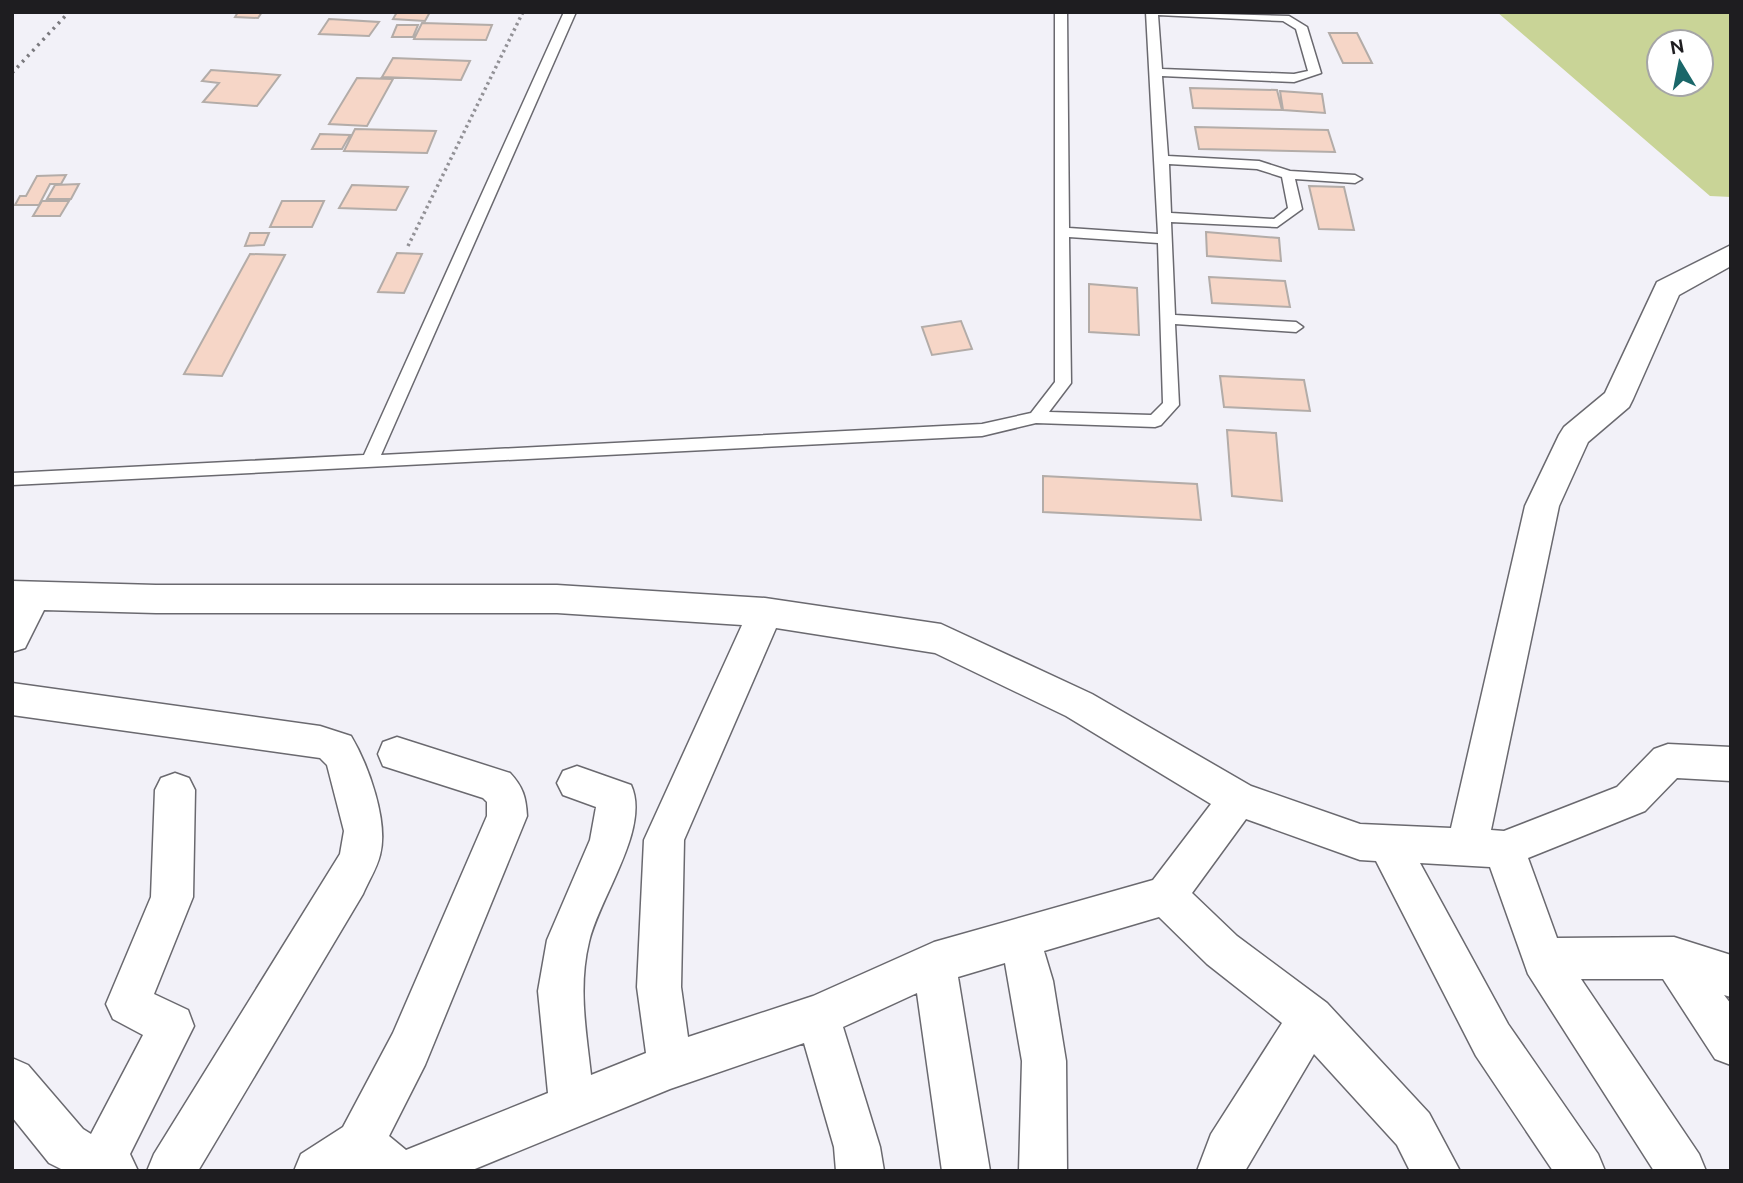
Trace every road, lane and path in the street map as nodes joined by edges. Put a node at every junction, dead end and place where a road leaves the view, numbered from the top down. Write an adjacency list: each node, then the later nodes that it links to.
1 (523, 12): 13 (path)
2 (570, 12): 18 (lane)
3 (1061, 12): 11 (lane)
4 (1152, 12): 6 (lane)
5 (1158, 12): 6 (lane)
6 (1156, 72): 7 (lane)
7 (1162, 160): 8 (lane); 10 (lane)
8 (1288, 175): 9 (lane); 10 (lane)
9 (1355, 178)
10 (1164, 217): 12 (lane)
11 (1062, 232): 12 (lane); 17 (lane)
12 (1165, 239): 15 (lane)
13 (408, 246)
14 (1731, 254): 30 (street)
15 (1168, 319): 16 (lane); 17 (lane)
16 (1296, 327)
17 (1036, 417): 18 (lane)
18 (369, 461): 19 (lane)
19 (12, 479)
20 (23, 596): 21 (street); 22 (street)
21 (765, 612): 28 (street); 40 (street)
22 (12, 638)
23 (12, 699): 45 (street)
24 (397, 754): 43 (street)
25 (1731, 764): 30 (street)
26 (577, 783): 42 (street)
27 (175, 790): 44 (street)
28 (1238, 799): 29 (street); 31 (street)
29 (1388, 844): 30 (street); 54 (street)
30 (1485, 849): 34 (street)
31 (1166, 895): 32 (street); 38 (street)
32 (1019, 938): 35 (street); 51 (street)
33 (1674, 957): 34 (street); 36 (street); 39 (street)
34 (1543, 959): 55 (street)
35 (934, 963): 37 (street); 50 (street)
36 (1731, 976)
37 (818, 1016): 40 (street); 49 (street)
38 (1311, 1018): 52 (street); 53 (street)
39 (1731, 1043)
40 (670, 1066): 42 (street)
41 (12, 1081): 44 (street)
42 (572, 1108): 48 (street)
43 (359, 1143): 46 (street); 47 (street)
44 (107, 1168)
45 (172, 1171)
46 (318, 1171)
47 (397, 1171)
48 (412, 1171)
49 (860, 1171)
50 (966, 1171)
51 (1043, 1171)
52 (1221, 1171)
53 (1436, 1171)
54 (1581, 1171)
55 (1682, 1171)

